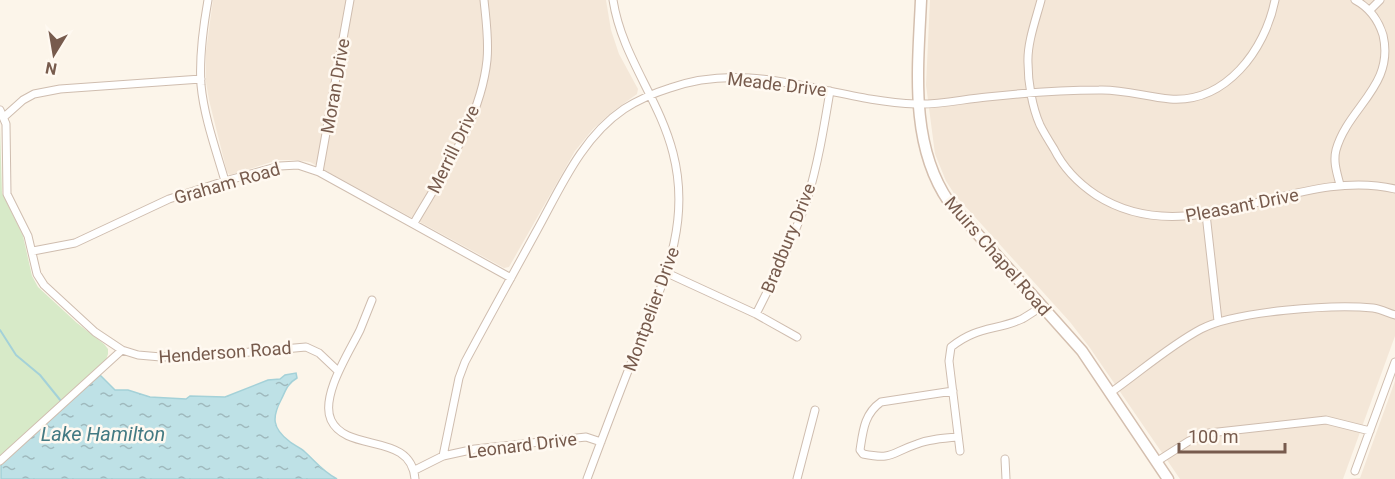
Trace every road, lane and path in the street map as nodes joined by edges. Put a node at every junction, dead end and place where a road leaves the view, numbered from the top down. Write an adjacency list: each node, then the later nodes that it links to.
1 (207, 0): 11 (street)
2 (350, 0): 17 (street, Moran Drive)
3 (484, 0): 22 (street, Merrill Drive)
4 (613, 0): 14 (street, Montpelier Drive)
5 (921, 0): 15 (main road, Muirs Chapel Road)
6 (1041, 0): 13 (street, Pleasant Drive)
7 (1275, 0): 13 (street, Meade Drive)
8 (1355, 0): 10 (street)
9 (1380, 0): 10 (street)
10 (1370, 10): 19 (street)
11 (201, 79): 16 (street); 18 (street)
12 (830, 91): 14 (street, Meade Drive); 15 (street, Meade Drive); 28 (street, Bradbury Drive)
13 (1031, 92): 15 (street, Meade Drive); 21 (street, Pleasant Drive)
14 (650, 95): 24 (street, Montpelier Drive); 25 (street, Meade Drive)
15 (919, 104): 27 (main road, Muirs Chapel Road)
16 (2, 113): 23 (street, Henderson Road)
17 (319, 172): 18 (street, Graham Road); 22 (street, Graham Road)
18 (225, 181): 23 (street, Graham Road)
19 (1340, 185): 20 (street, Pleasant Drive); 21 (street, Pleasant Drive)
20 (1395, 189)
21 (1206, 213): 30 (street)
22 (414, 223): 25 (street, Graham Road)
23 (33, 251): 32 (street, Henderson Road)
24 (667, 273): 28 (street); 40 (street, Montpelier Drive)
25 (511, 278): 42 (street, Meade Drive)
26 (372, 300): 34 (street)
27 (1043, 306): 35 (street); 36 (main road, Muirs Chapel Road)
28 (756, 314): 31 (street)
29 (1395, 315): 30 (street)
30 (1218, 321): 36 (street)
31 (797, 337)
32 (122, 350): 34 (street, Henderson Road); 44 (street)
33 (1395, 362): 38 (street)
34 (338, 371): 46 (street)
35 (953, 391): 39 (street); 39 (street)
36 (1110, 393): 45 (main road, Muirs Chapel Road)
37 (815, 410): 50 (street)
38 (1370, 431): 45 (street); 47 (street)
39 (958, 437): 41 (street)
40 (601, 442): 42 (street, Leonard Drive); 49 (street, Montpelier Drive)
41 (960, 450)
42 (443, 456): 46 (street)
43 (1005, 459): 51 (street)
44 (0, 461)
45 (1156, 462): 52 (main road, Muirs Chapel Road)
46 (415, 470): 48 (street)
47 (1355, 471)
48 (416, 479)
49 (586, 479)
50 (797, 479)
51 (1006, 479)
52 (1168, 479)

